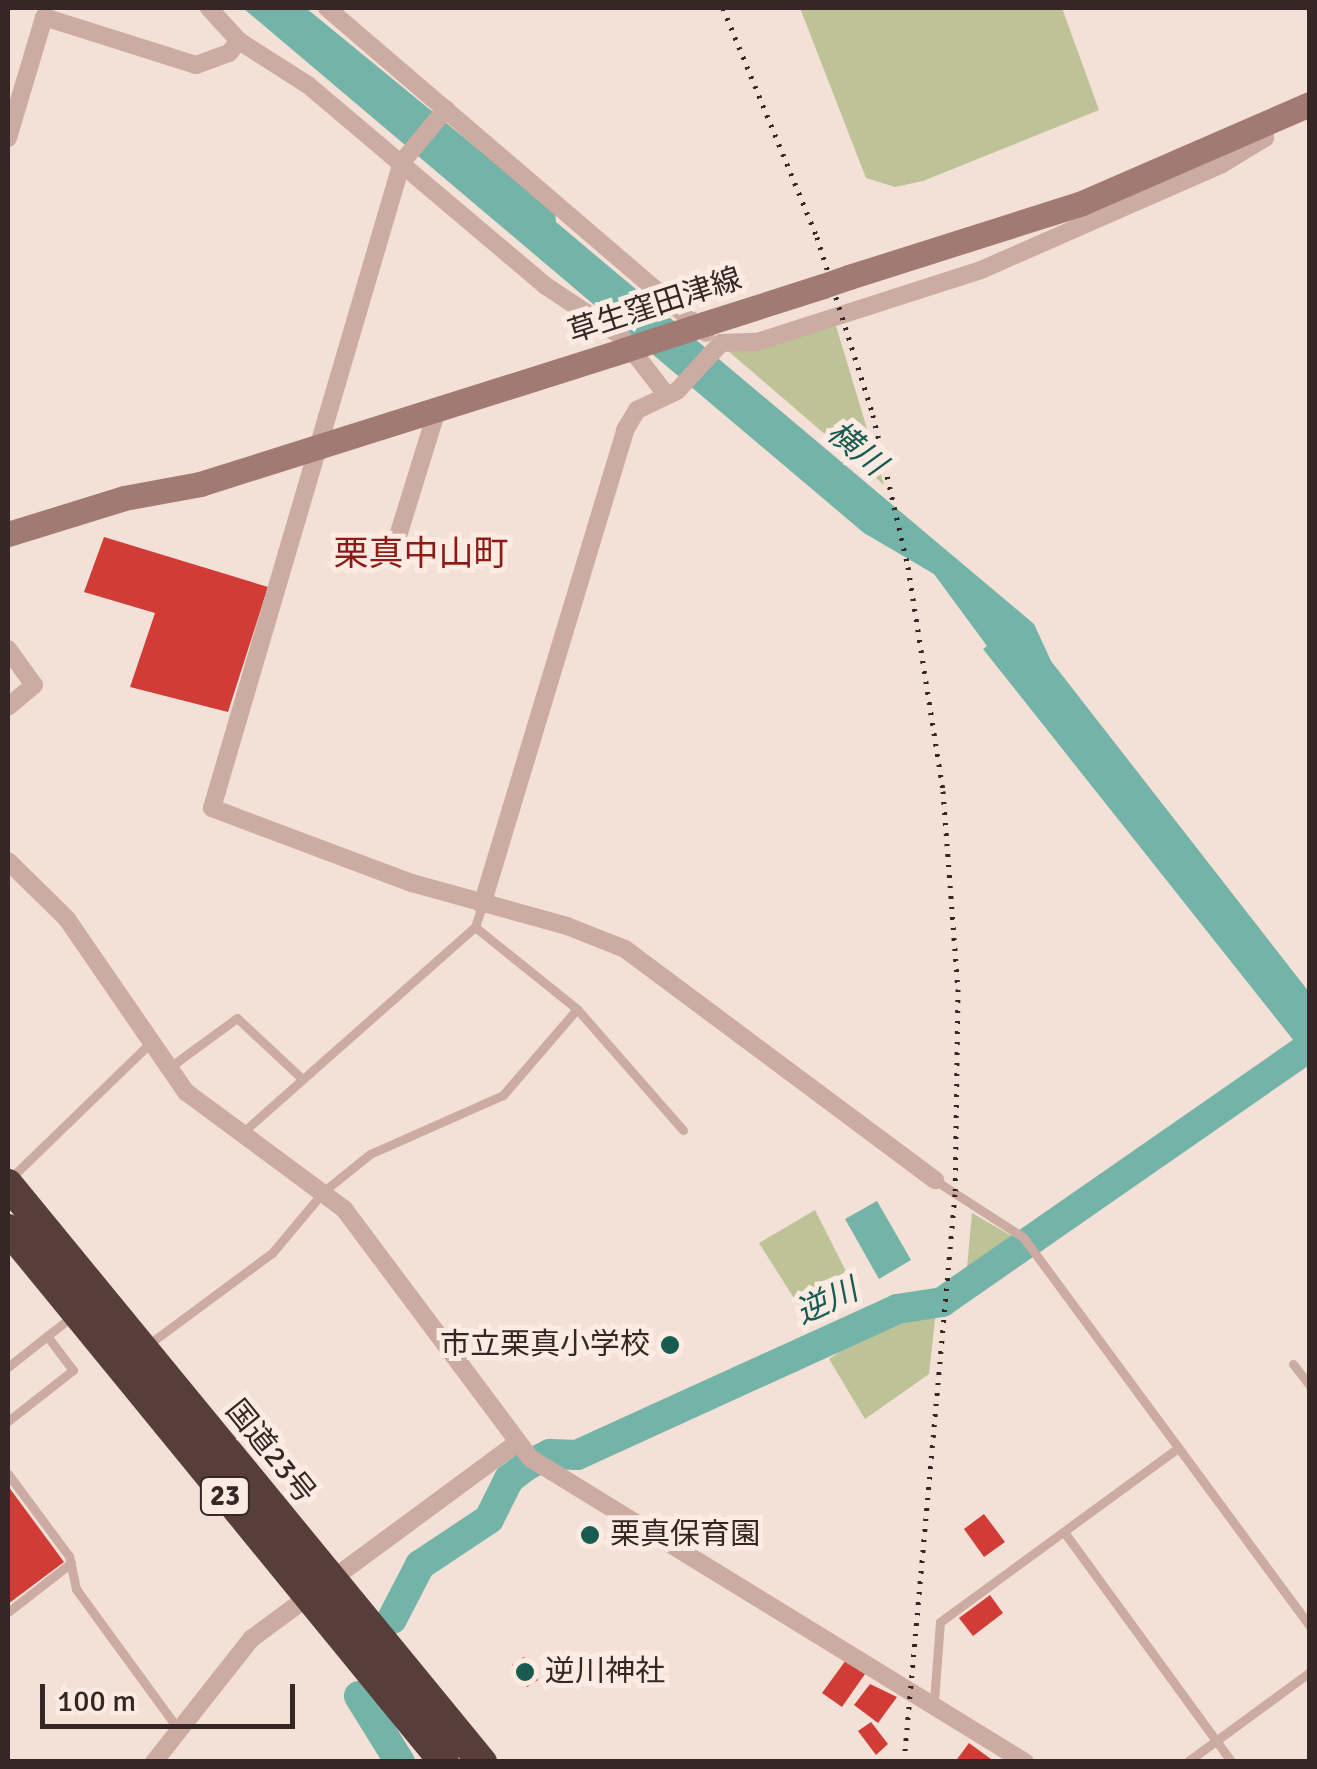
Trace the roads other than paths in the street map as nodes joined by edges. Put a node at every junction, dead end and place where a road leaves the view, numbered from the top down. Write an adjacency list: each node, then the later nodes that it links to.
1 (209, 8): 3 (street)
2 (327, 8): 5 (street)
3 (239, 41): 7 (street); 8 (street)
4 (1310, 104): 6 (main road, 草生窪田津線)
5 (446, 109): 8 (street); 9 (street)
6 (1264, 126): 9 (main road, 草生窪田津線, bridge); 9 (street)
7 (8, 138)
8 (402, 162): 10 (street); 12 (street)
9 (714, 338): 10 (street); 11 (main road, 草生窪田津線, bridge)
10 (671, 392): 18 (street)
11 (437, 410): 12 (main road, 草生窪田津線); 14 (street)
12 (322, 447): 13 (main road, 草生窪田津線); 18 (street)
13 (8, 534)
14 (398, 536)
15 (8, 648): 16 (street)
16 (8, 707)
17 (8, 861): 21 (street)
18 (482, 905): 19 (lane); 27 (street)
19 (475, 928): 20 (lane); 23 (lane)
20 (577, 1009): 24 (lane); 28 (lane)
21 (149, 1044): 22 (street); 26 (lane)
22 (168, 1068): 23 (lane); 25 (street)
23 (298, 1076): 25 (lane)
24 (684, 1130)
25 (240, 1135): 28 (street)
26 (12, 1178): 42 (highway, 国道23号 / 23)
27 (935, 1180): 38 (lane)
28 (324, 1191): 32 (lane); 37 (street)
29 (8, 1229): 30 (highway, 国道23号 / 23)
30 (76, 1314): 31 (lane); 42 (highway, 国道23号 / 23)
31 (48, 1336): 34 (lane); 36 (lane)
32 (153, 1342)
33 (1294, 1364): 35 (lane)
34 (8, 1367)
35 (1310, 1386)
36 (8, 1421)
37 (518, 1443): 42 (street); 46 (street)
38 (1178, 1448): 40 (lane); 44 (lane)
39 (8, 1474): 41 (lane)
40 (1064, 1532): 46 (lane); 48 (lane)
41 (71, 1564): 43 (lane); 47 (lane)
42 (318, 1589): 47 (street); 50 (highway, 国道23号 / 23); 51 (highway, 国道23号 / 23)
43 (8, 1612)
44 (1310, 1626)
45 (1310, 1672): 48 (lane)
46 (934, 1702): 52 (street)
47 (178, 1730): 49 (street)
48 (1216, 1740): 53 (lane); 54 (lane)
49 (154, 1762)
50 (444, 1762)
51 (482, 1762)
52 (1024, 1762)
53 (1187, 1762)
54 (1232, 1762)

